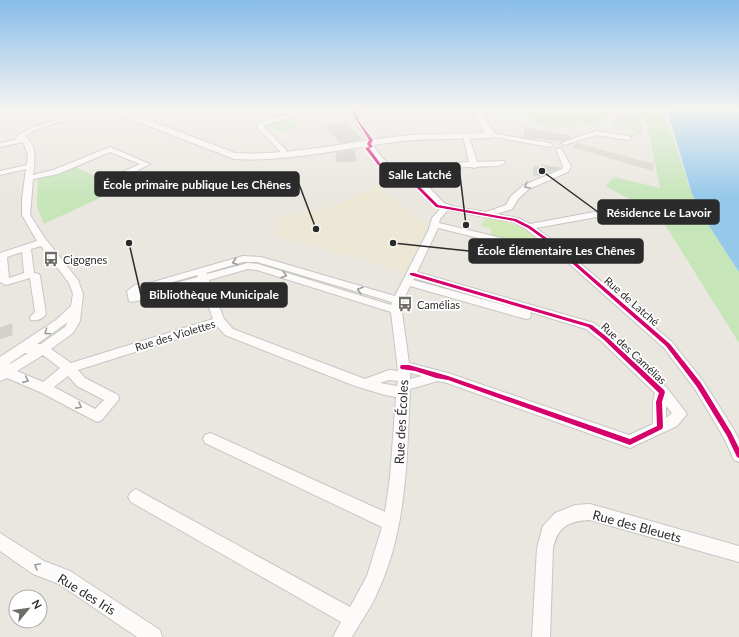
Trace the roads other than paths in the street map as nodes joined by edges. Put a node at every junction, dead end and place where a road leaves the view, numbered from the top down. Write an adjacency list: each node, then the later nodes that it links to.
1 (190, 139): 12 (street)
2 (272, 139): 12 (street)
3 (370, 139): 9 (street, Rue de Latché)
4 (401, 139): 9 (street)
5 (467, 139): 15 (street)
6 (513, 139): 11 (street)
7 (581, 139): 11 (street)
8 (22, 141): 10 (street); 14 (street)
9 (370, 142): 12 (street); 16 (street, Rue de Latché)
10 (0, 145)
11 (561, 146): 21 (street, one-way to 21)
12 (284, 154)
13 (501, 163): 15 (street)
14 (31, 166): 17 (street); 18 (street)
15 (474, 166): 16 (street)
16 (394, 171): 20 (street, Rue de Latché)
17 (0, 173)
18 (29, 178): 19 (street); 26 (street)
19 (112, 180)
20 (446, 207): 22 (street, Rue de Latché); 24 (street)
21 (510, 207): 22 (street); 25 (street)
22 (485, 214): 25 (street, Rue de Latché)
23 (594, 215): 25 (street)
24 (435, 225): 28 (street); 32 (street)
25 (529, 227): 28 (street, Rue de Latché)
26 (43, 242): 27 (street); 34 (street)
27 (26, 249): 29 (street); 30 (street)
28 (558, 249): 46 (street, Rue de Latché)
29 (1, 256): 30 (street)
30 (29, 275): 35 (street)
31 (202, 275): 31 (street); 33 (street); 36 (street)
32 (410, 278): 33 (street); 43 (street, Rue des Camélias)
33 (397, 305): 41 (street, Rue des Écoles)
34 (76, 307): 37 (street, one-way to 37); 38 (street)
35 (35, 317)
36 (219, 320): 40 (street, Rue des Violettes); 41 (street, Rue des Violettes)
37 (23, 348): 38 (street); 39 (street)
38 (44, 349): 39 (street); 40 (street)
39 (2, 366): 42 (street, one-way to 42)
40 (69, 368): 42 (street, Rue des Violettes); 42 (street, one-way to 40)
41 (403, 380): 44 (street, Rue des Camélias); 48 (street, Rue des Écoles)
42 (44, 388)
43 (662, 392): 44 (street, Rue des Camélias); 44 (street, Rue des Camélias)
44 (660, 427)
45 (210, 439): 48 (street)
46 (739, 455)
47 (136, 497): 51 (street)
48 (392, 523): 51 (street, Rue des Écoles)
49 (0, 541): 52 (street, Rue des Iris, one-way to 49)
50 (739, 554): 54 (street, Rue des Bleuets)
51 (352, 618): 53 (street, Rue des Écoles)
52 (153, 637)
53 (342, 637)
54 (541, 637)

